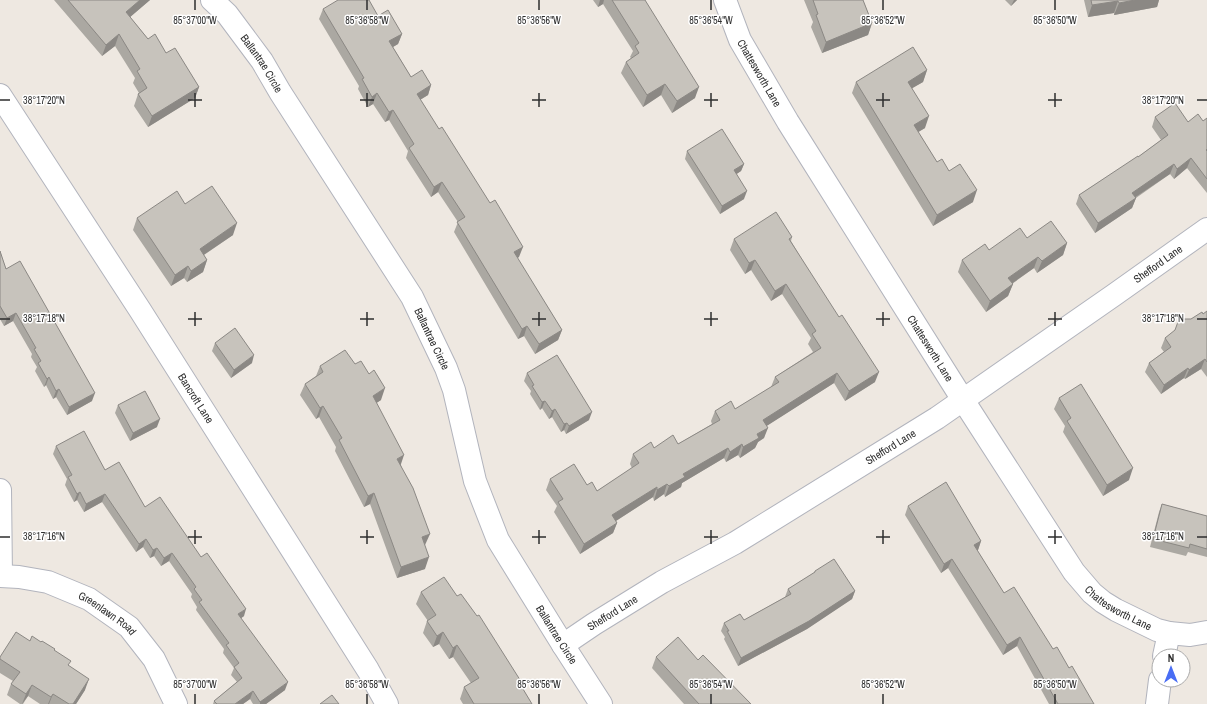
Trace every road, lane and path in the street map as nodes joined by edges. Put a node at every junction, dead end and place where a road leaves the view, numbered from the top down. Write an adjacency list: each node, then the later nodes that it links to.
1 (212, 0): 10 (street, Ballantrae Circle)
2 (725, 0): 5 (street, Chattesworth Lane)
3 (0, 95): 14 (street, Bancroft Lane)
4 (1207, 229): 5 (street, Shefford Lane)
5 (963, 400): 9 (street, Chattesworth Lane); 10 (street, Shefford Lane)
6 (0, 490): 7 (street)
7 (0, 576): 13 (street, Greenlawn Road)
8 (1207, 632): 9 (street, Chattesworth Lane)
9 (1169, 633): 11 (street)
10 (563, 645): 15 (street, Ballantrae Circle)
11 (1166, 648)
12 (1159, 688): 16 (street)
13 (176, 704)
14 (387, 704)
15 (601, 704)
16 (1157, 704)

